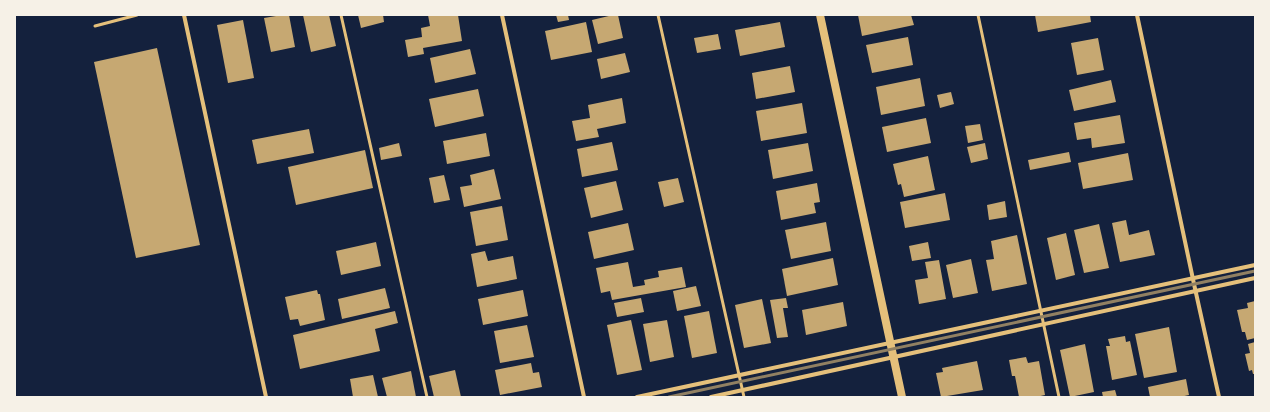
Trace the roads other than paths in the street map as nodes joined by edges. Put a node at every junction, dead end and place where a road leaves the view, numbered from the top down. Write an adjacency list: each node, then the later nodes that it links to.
1 (137, 15): 9 (lane)
2 (184, 15): 20 (street)
3 (340, 15): 21 (lane)
4 (502, 15): 22 (street)
5 (658, 15): 18 (lane)
6 (820, 15): 16 (main road)
7 (978, 15): 14 (lane)
8 (1137, 15): 11 (street)
9 (95, 26)
10 (1255, 265): 11 (street)
11 (1193, 278): 13 (street); 14 (street)
12 (1255, 278): 13 (street)
13 (1196, 292): 15 (street); 28 (street)
14 (1040, 311): 15 (lane); 16 (street)
15 (1043, 325): 17 (street); 27 (lane)
16 (890, 343): 17 (main road); 18 (street)
17 (893, 358): 19 (street); 26 (main road)
18 (739, 375): 19 (lane); 23 (street)
19 (742, 390): 24 (street); 25 (lane)
20 (266, 397)
21 (427, 397)
22 (584, 397)
23 (637, 397)
24 (711, 397)
25 (744, 397)
26 (902, 397)
27 (1060, 397)
28 (1219, 397)

